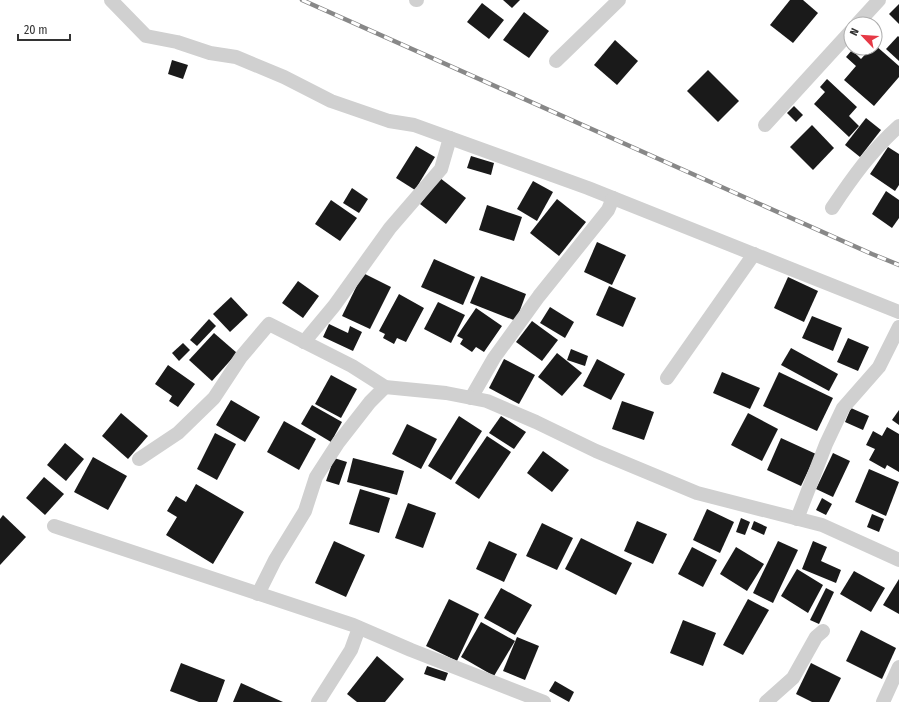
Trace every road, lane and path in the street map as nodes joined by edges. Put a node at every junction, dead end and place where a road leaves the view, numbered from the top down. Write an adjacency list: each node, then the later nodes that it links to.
1 (111, 0): 9 (street)
2 (619, 0): 6 (street)
3 (880, 0): 4 (street)
4 (865, 16)
5 (843, 40): 7 (street)
6 (556, 61)
7 (765, 125)
8 (899, 126): 11 (street)
9 (450, 138): 10 (street); 15 (street)
10 (613, 198): 12 (street); 18 (street)
11 (832, 208)
12 (754, 254): 13 (street); 16 (street)
13 (899, 312)
14 (899, 327): 20 (street)
15 (304, 342): 17 (street); 19 (street)
16 (667, 378)
17 (385, 387): 18 (street); 23 (street)
18 (471, 398): 20 (street)
19 (139, 459)
20 (797, 519): 22 (street)
21 (54, 526): 23 (street)
22 (899, 560)
23 (258, 594): 24 (street)
24 (359, 628): 27 (street); 28 (street)
25 (823, 631): 29 (street)
26 (899, 667): 30 (street)
27 (318, 702)
28 (544, 702)
29 (766, 702)
30 (883, 702)

